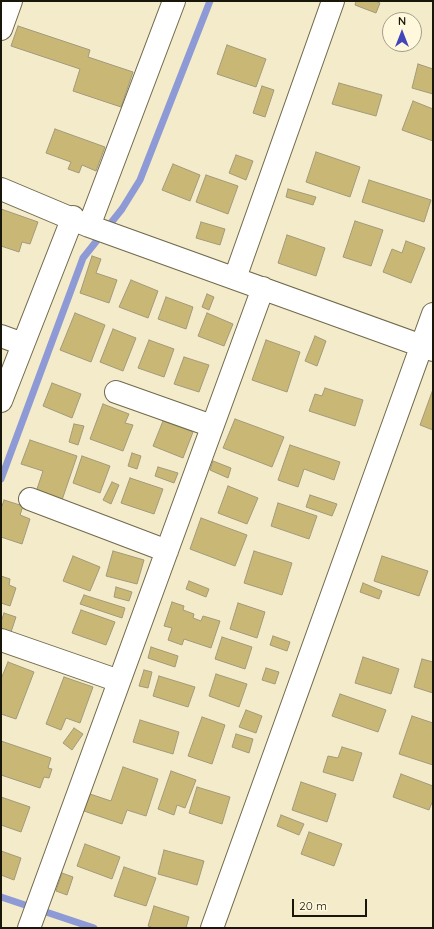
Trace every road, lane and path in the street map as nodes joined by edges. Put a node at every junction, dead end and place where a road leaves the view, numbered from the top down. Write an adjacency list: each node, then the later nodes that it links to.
1 (11, 1): 4 (street)
2 (174, 1): 6 (street)
3 (333, 1): 7 (street)
4 (1, 29)
5 (1, 189): 6 (street)
6 (81, 222): 7 (street); 11 (street)
7 (236, 278): 8 (street)
8 (263, 288): 12 (street); 15 (street)
9 (433, 314): 12 (street)
10 (1, 336): 11 (street)
11 (23, 344): 14 (street)
12 (427, 348): 21 (street)
13 (116, 392): 15 (street)
14 (1, 401)
15 (212, 426): 17 (street)
16 (30, 499): 17 (street)
17 (167, 551): 19 (street)
18 (1, 640): 19 (street)
19 (119, 681): 20 (street)
20 (29, 928)
21 (212, 928)

